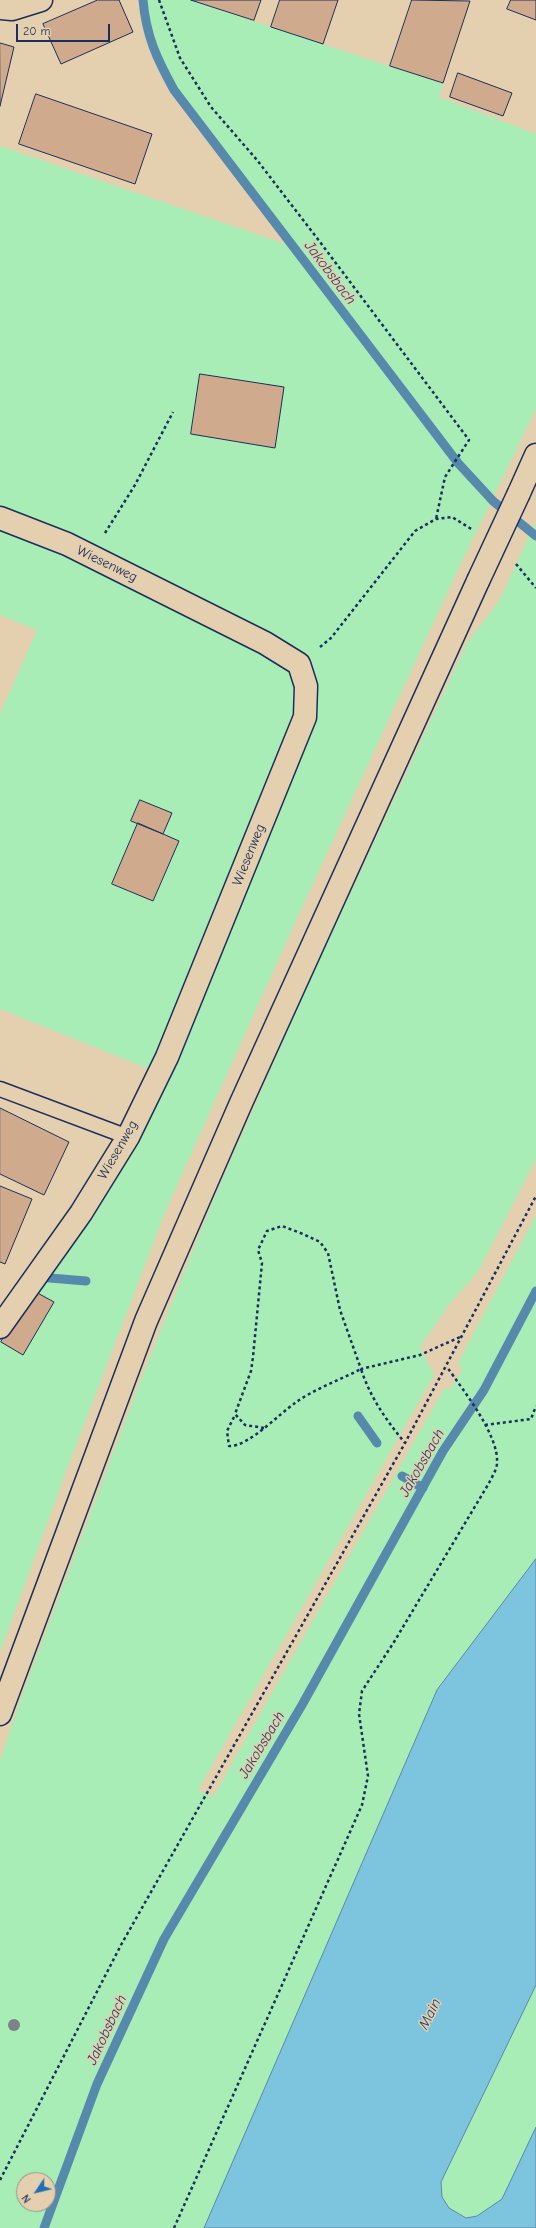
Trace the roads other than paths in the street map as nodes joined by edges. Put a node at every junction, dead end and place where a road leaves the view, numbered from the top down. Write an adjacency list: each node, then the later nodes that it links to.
1 (41, 0): 2 (main road)
2 (0, 8)
3 (536, 455): 8 (main road, bridge)
4 (0, 518): 6 (main road, Wiesenweg)
5 (0, 1089): 6 (lane)
6 (128, 1137): 7 (main road, Wiesenweg)
7 (0, 1327)
8 (0, 1714)

